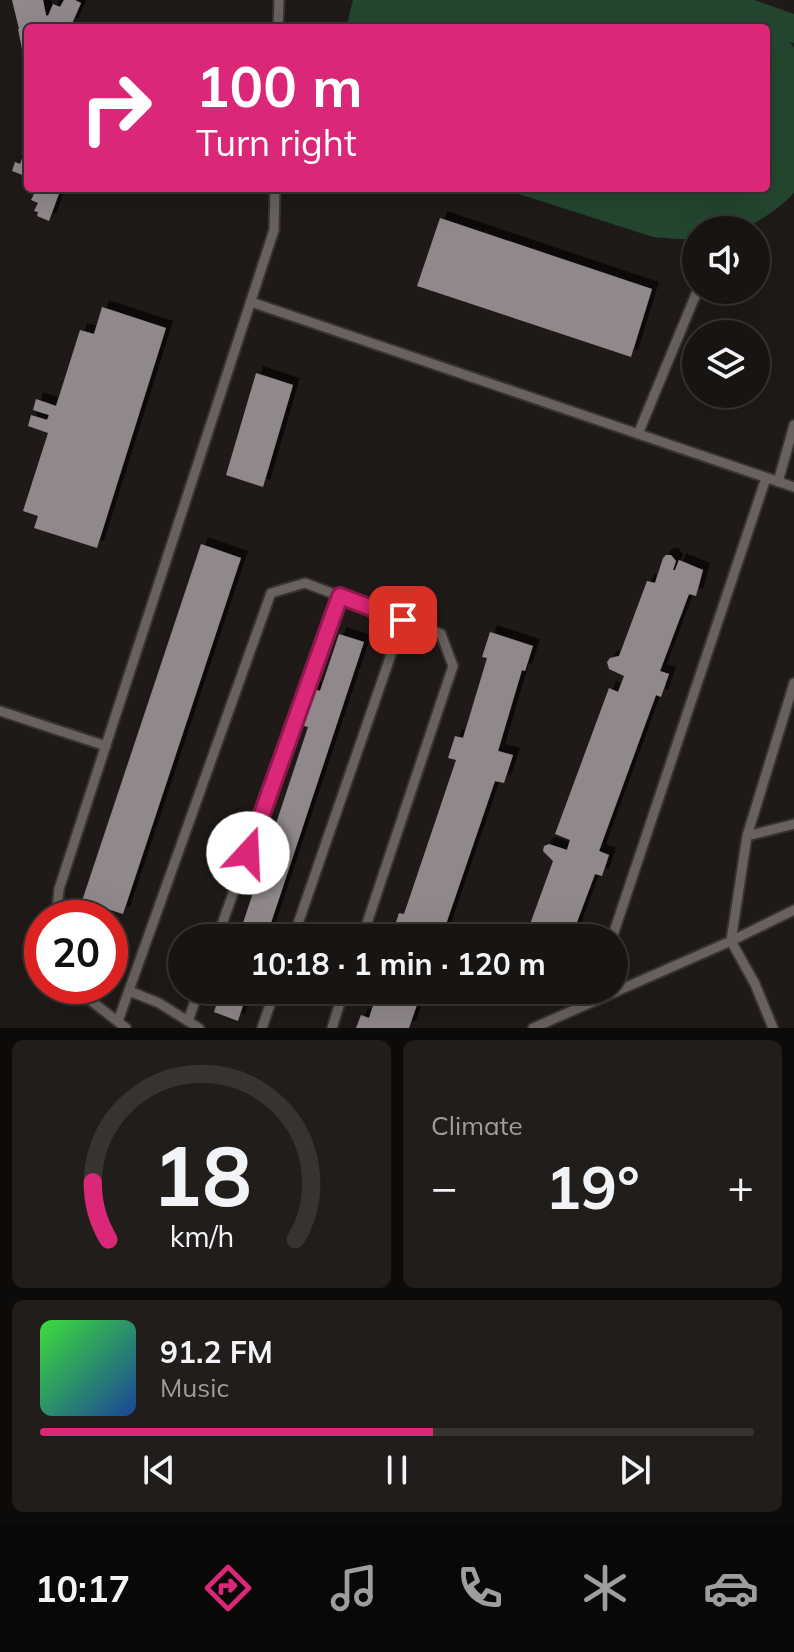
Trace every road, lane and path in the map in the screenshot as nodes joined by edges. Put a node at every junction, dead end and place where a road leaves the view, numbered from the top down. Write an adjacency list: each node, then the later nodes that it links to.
1 (279, 0): 2 (lane)
2 (278, 24)
3 (275, 192): 4 (lane)
4 (251, 302): 7 (lane); 15 (lane)
5 (692, 304): 7 (lane)
6 (794, 425): 9 (lane)
7 (638, 434): 8 (lane)
8 (766, 478): 9 (lane); 23 (lane)
9 (778, 482): 10 (lane)
10 (794, 487)
11 (340, 596): 12 (lane); 20 (lane); 26 (lane)
12 (403, 620): 21 (lane); 22 (lane)
13 (794, 683): 17 (lane)
14 (0, 711): 15 (lane)
15 (106, 746): 18 (lane)
16 (794, 824): 17 (lane)
17 (747, 836): 24 (lane)
18 (58, 900)
19 (794, 910): 24 (lane)
20 (222, 924)
21 (298, 924)
22 (367, 924)
23 (617, 924)
24 (731, 941): 25 (lane); 38 (lane)
25 (628, 986)
26 (129, 991): 32 (lane); 33 (lane)
27 (95, 1004): 33 (lane)
28 (194, 1004): 32 (lane)
29 (270, 1004): 35 (lane)
30 (340, 1004): 36 (lane)
31 (588, 1004): 37 (lane)
32 (188, 1021): 34 (lane)
33 (122, 1025)
34 (199, 1028)
35 (262, 1028)
36 (332, 1028)
37 (533, 1028)
38 (773, 1028)

